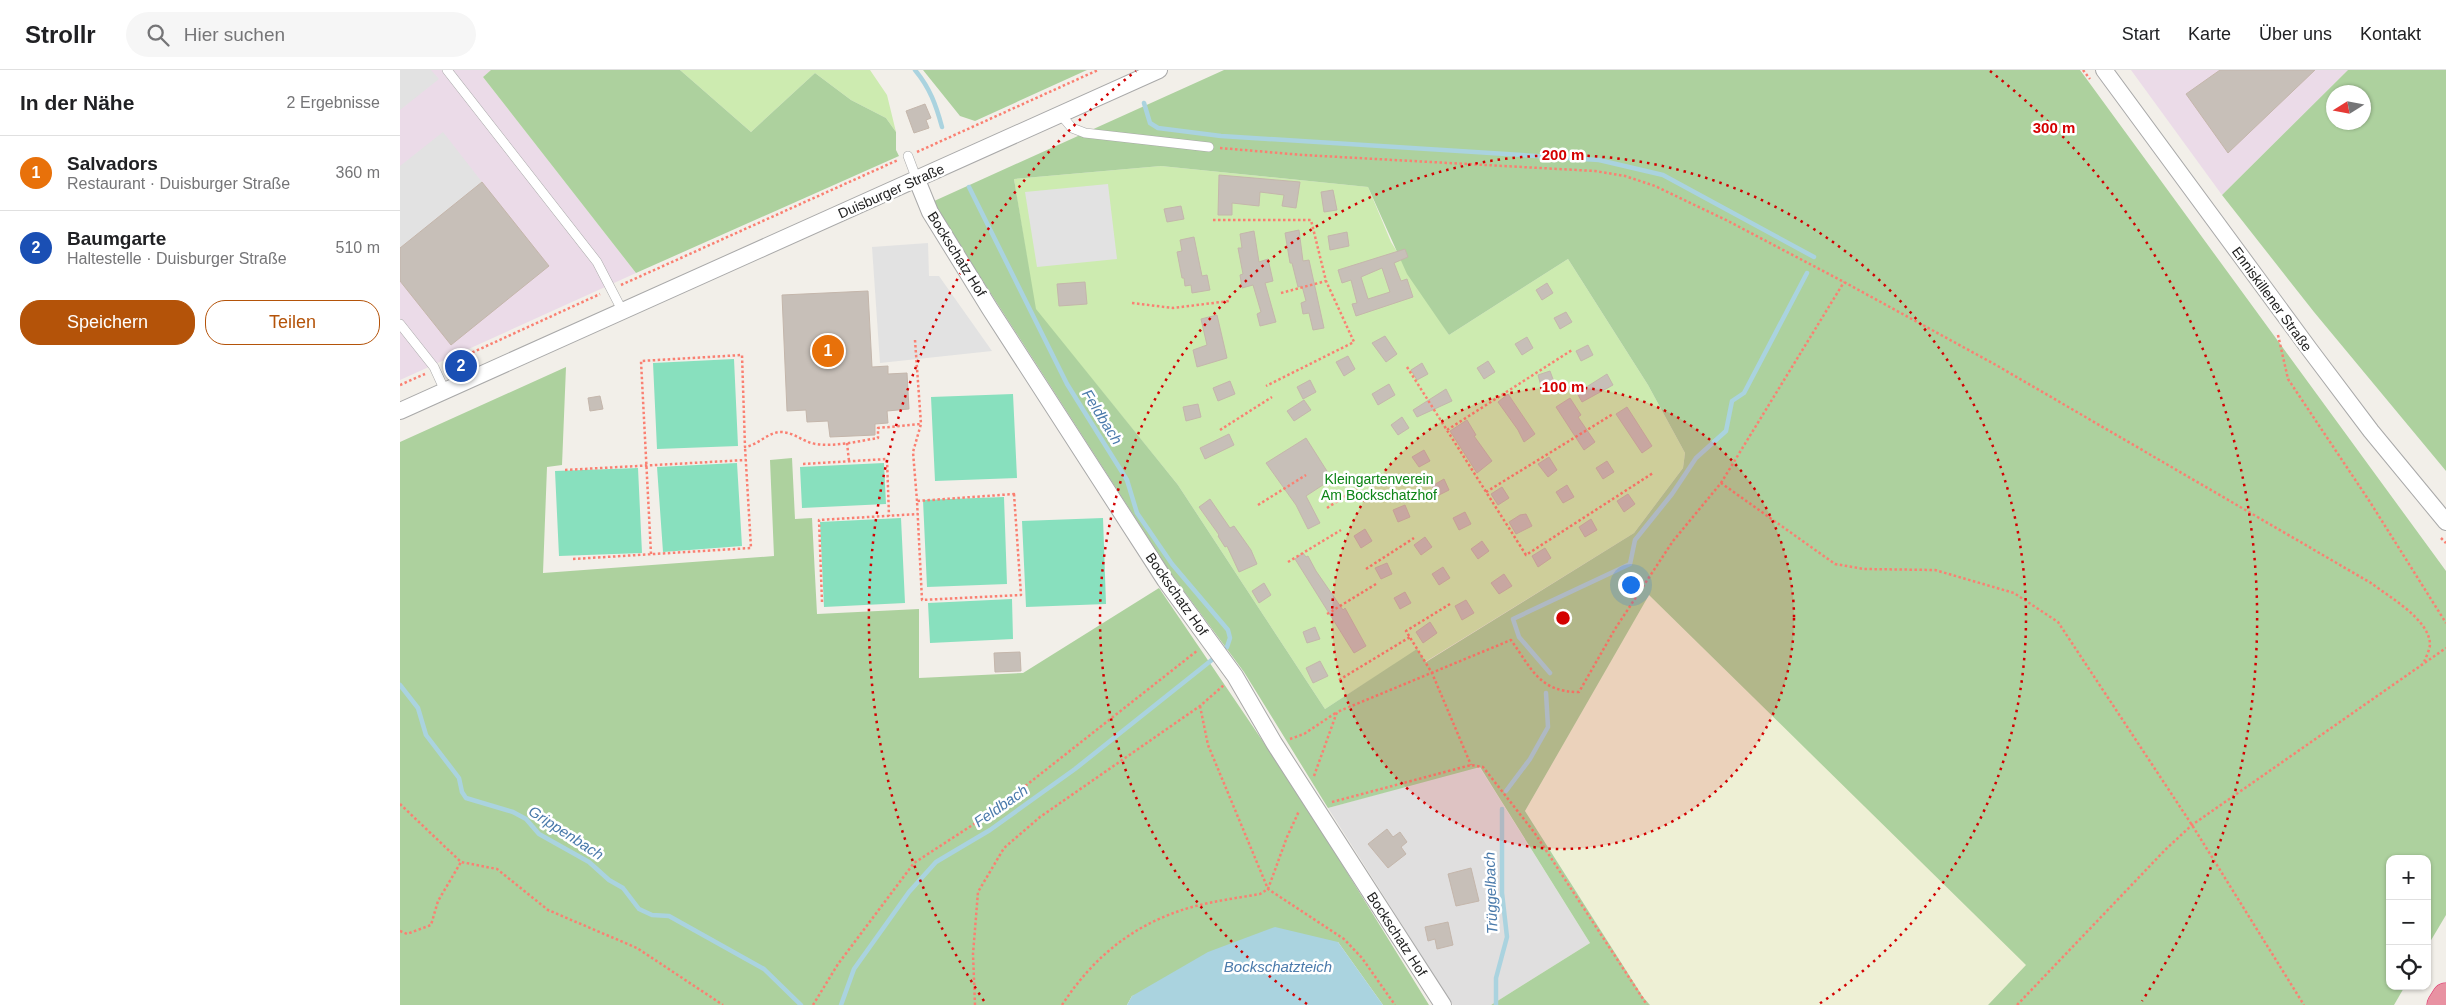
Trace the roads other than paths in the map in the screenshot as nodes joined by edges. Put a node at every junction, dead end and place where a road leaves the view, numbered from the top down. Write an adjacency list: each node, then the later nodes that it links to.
1 (447, 70): 8 (lane)
2 (1159, 70): 4 (street, Duisburger Straße)
3 (2104, 70): 12 (street, Enniskillener Straße)
4 (1061, 115): 5 (lane); 7 (street, Duisburger Straße)
5 (1209, 147)
6 (908, 156): 7 (lane)
7 (916, 180): 8 (street, Duisburger Straße); 14 (street, Bockschatz Hof)
8 (623, 312): 10 (street, Duisburger Straße)
9 (400, 324): 10 (lane)
10 (445, 391): 11 (street, Duisburger Straße)
11 (400, 411)
12 (2446, 522)
13 (2446, 997): 15 (highway)
14 (1443, 1005)
15 (2441, 1005)

